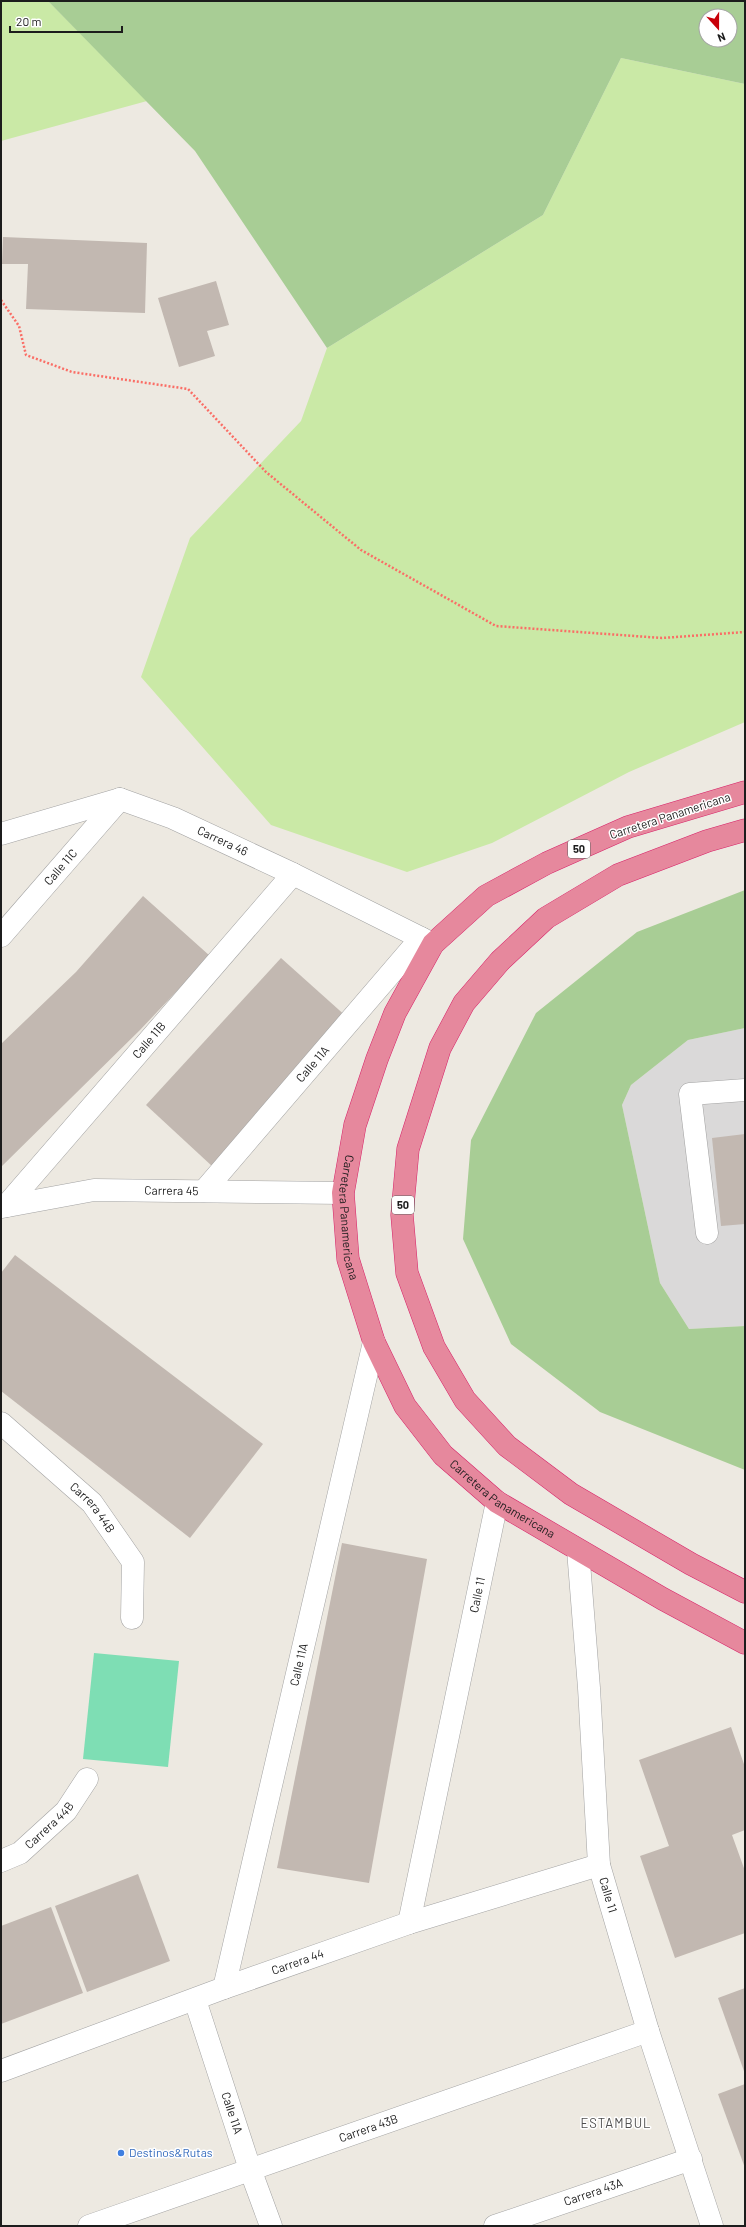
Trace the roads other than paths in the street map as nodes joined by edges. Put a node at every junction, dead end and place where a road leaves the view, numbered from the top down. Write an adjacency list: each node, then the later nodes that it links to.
1 (745, 792): 7 (highway, Carretera Panamericana / 50)
2 (120, 799): 4 (street); 5 (street, Carrera 46); 6 (street, Calle 11C)
3 (745, 830): 17 (highway, 50)
4 (1, 834)
5 (293, 874): 7 (street, Carrera 46); 11 (street, Calle 11B)
6 (1, 936)
7 (427, 941): 9 (street, Calle 11A); 10 (highway, Carretera Panamericana / 50)
8 (745, 1090): 12 (street)
9 (204, 1191): 10 (street, Carrera 45); 11 (street, Carrera 45)
10 (343, 1193): 13 (highway, Carretera Panamericana / 50)
11 (3, 1207)
12 (707, 1233)
13 (374, 1342): 15 (highway, Carretera Panamericana / 50); 24 (street, Calle 11A)
14 (1, 1423): 18 (street, Carrera 44B)
15 (497, 1502): 16 (highway, Carretera Panamericana / 50); 23 (street, Calle 11)
16 (578, 1550): 19 (highway, Carretera Panamericana / 50); 22 (street, Calle 11)
17 (745, 1592)
18 (132, 1618)
19 (745, 1643)
20 (87, 1779): 21 (street, Carrera 44B)
21 (1, 1861)
22 (599, 1865): 23 (street, Carrera 44); 26 (street, Calle 11)
23 (409, 1923): 24 (street, Carrera 44)
24 (224, 1988): 25 (street, Carrera 44)
25 (195, 2000): 27 (street, Carrera 44); 29 (street, Calle 11A)
26 (648, 2031): 28 (street, Calle 11); 29 (street, Carrera 43B)
27 (1, 2071)
28 (691, 2159): 32 (street, Carrera 43A); 33 (street, Calle 11)
29 (250, 2169): 30 (street, Carrera 43B); 31 (street, Calle 11A)
30 (89, 2226)
31 (271, 2226)
32 (495, 2226)
33 (712, 2226)

